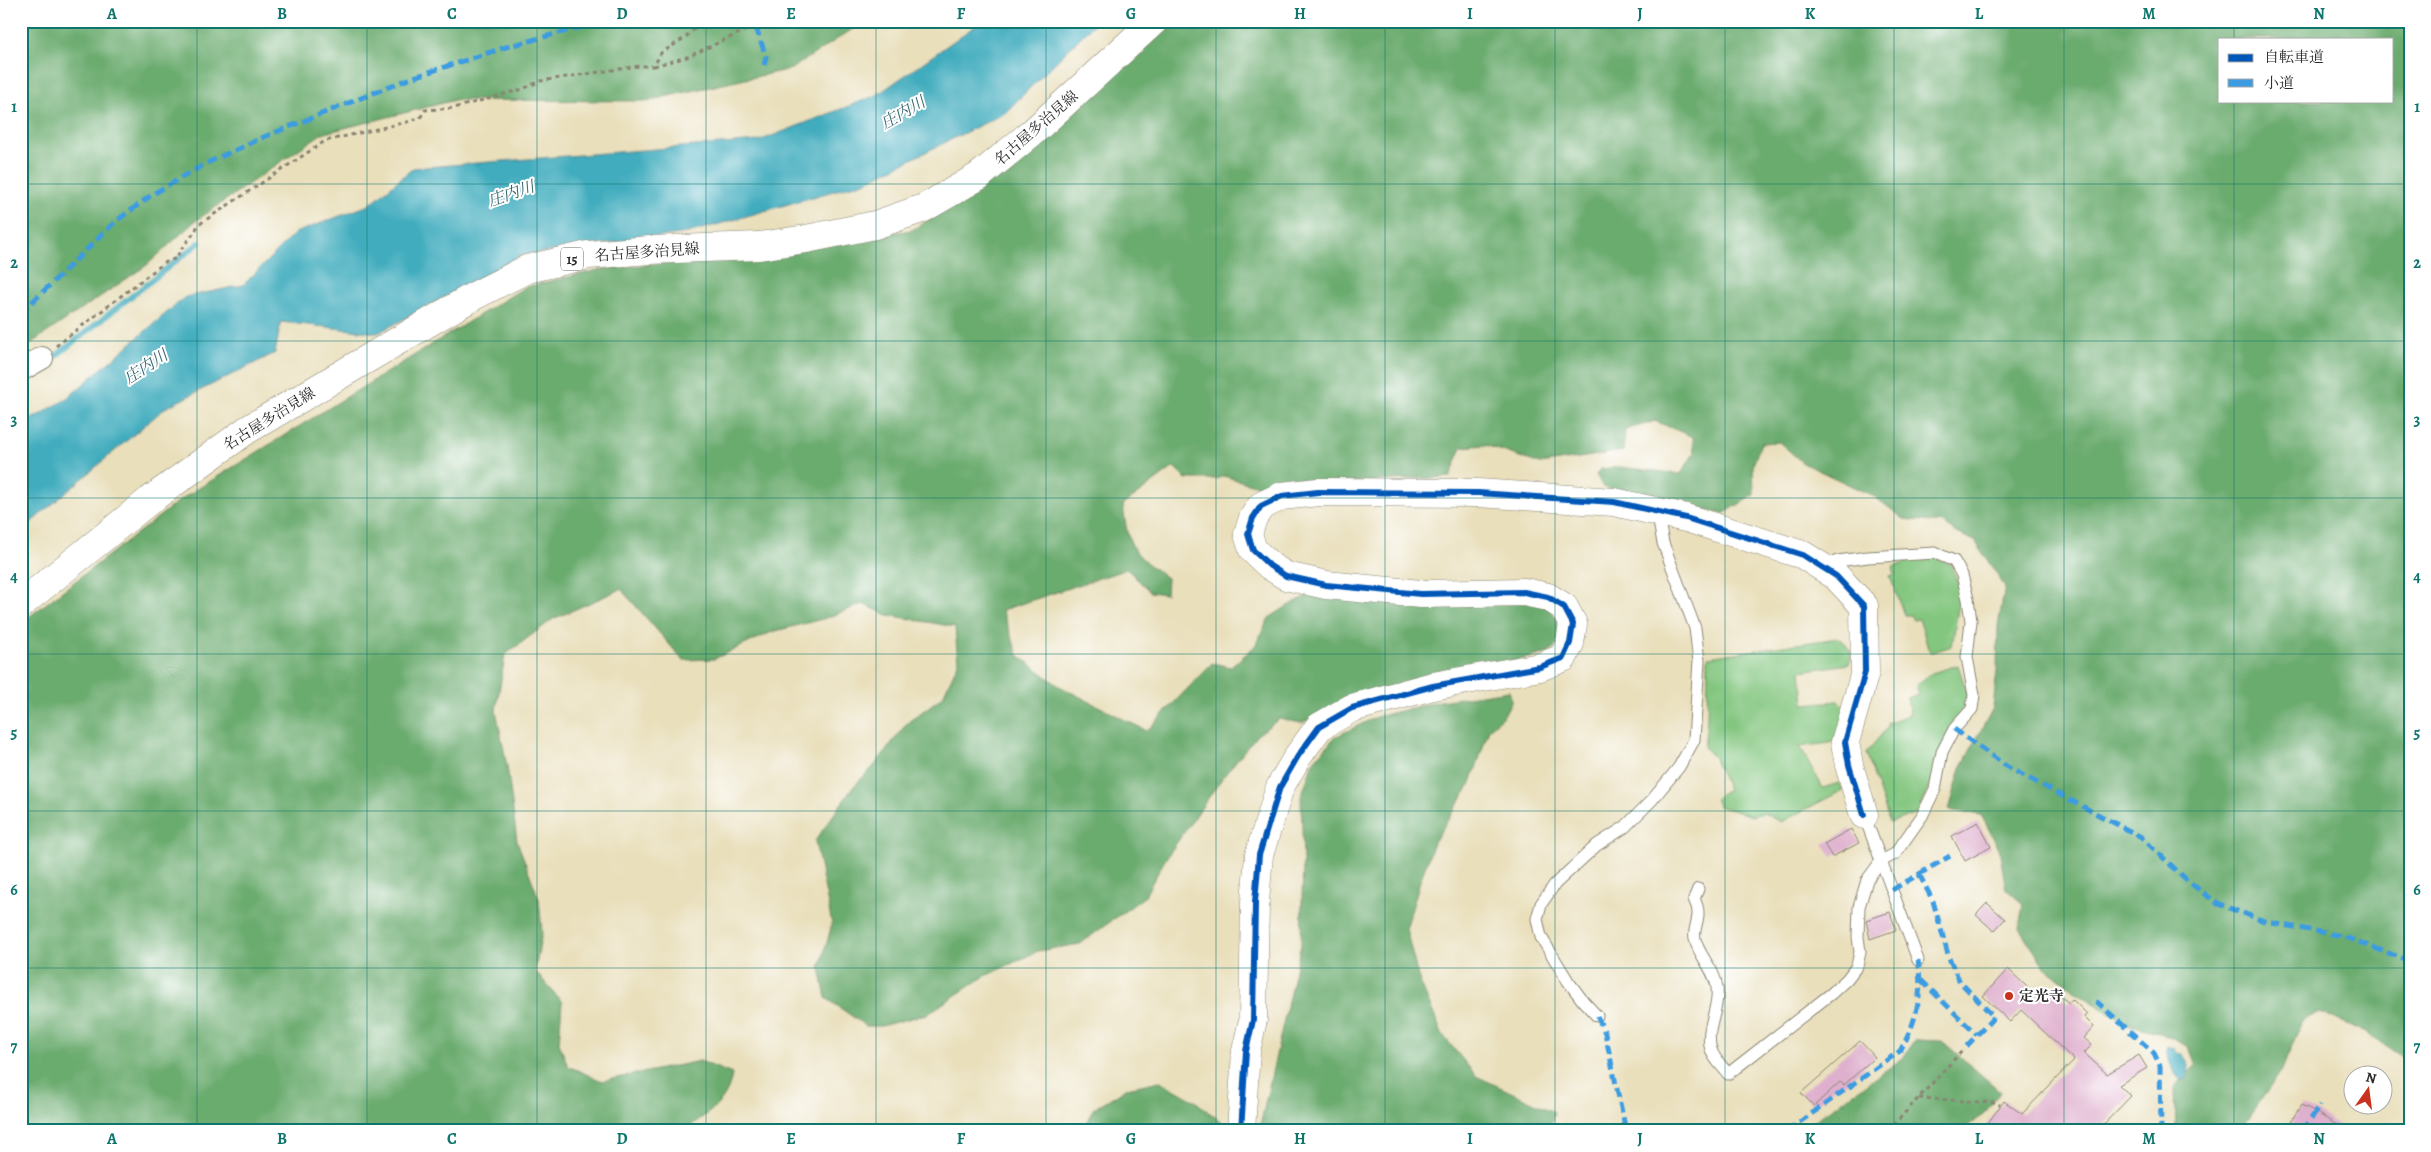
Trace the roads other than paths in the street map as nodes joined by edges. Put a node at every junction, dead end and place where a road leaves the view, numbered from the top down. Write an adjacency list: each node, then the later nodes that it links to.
1 (1154, 21): 6 (street, 名古屋多治見線 / 15)
2 (42, 358): 3 (street)
3 (21, 370)
4 (1657, 510): 5 (street); 11 (lane); 12 (street)
5 (1822, 567): 7 (street); 8 (lane)
6 (21, 604)
7 (1864, 815): 8 (lane)
8 (1881, 861): 9 (lane); 10 (lane)
9 (1698, 889)
10 (1918, 960)
11 (1597, 1016)
12 (1241, 1131)

